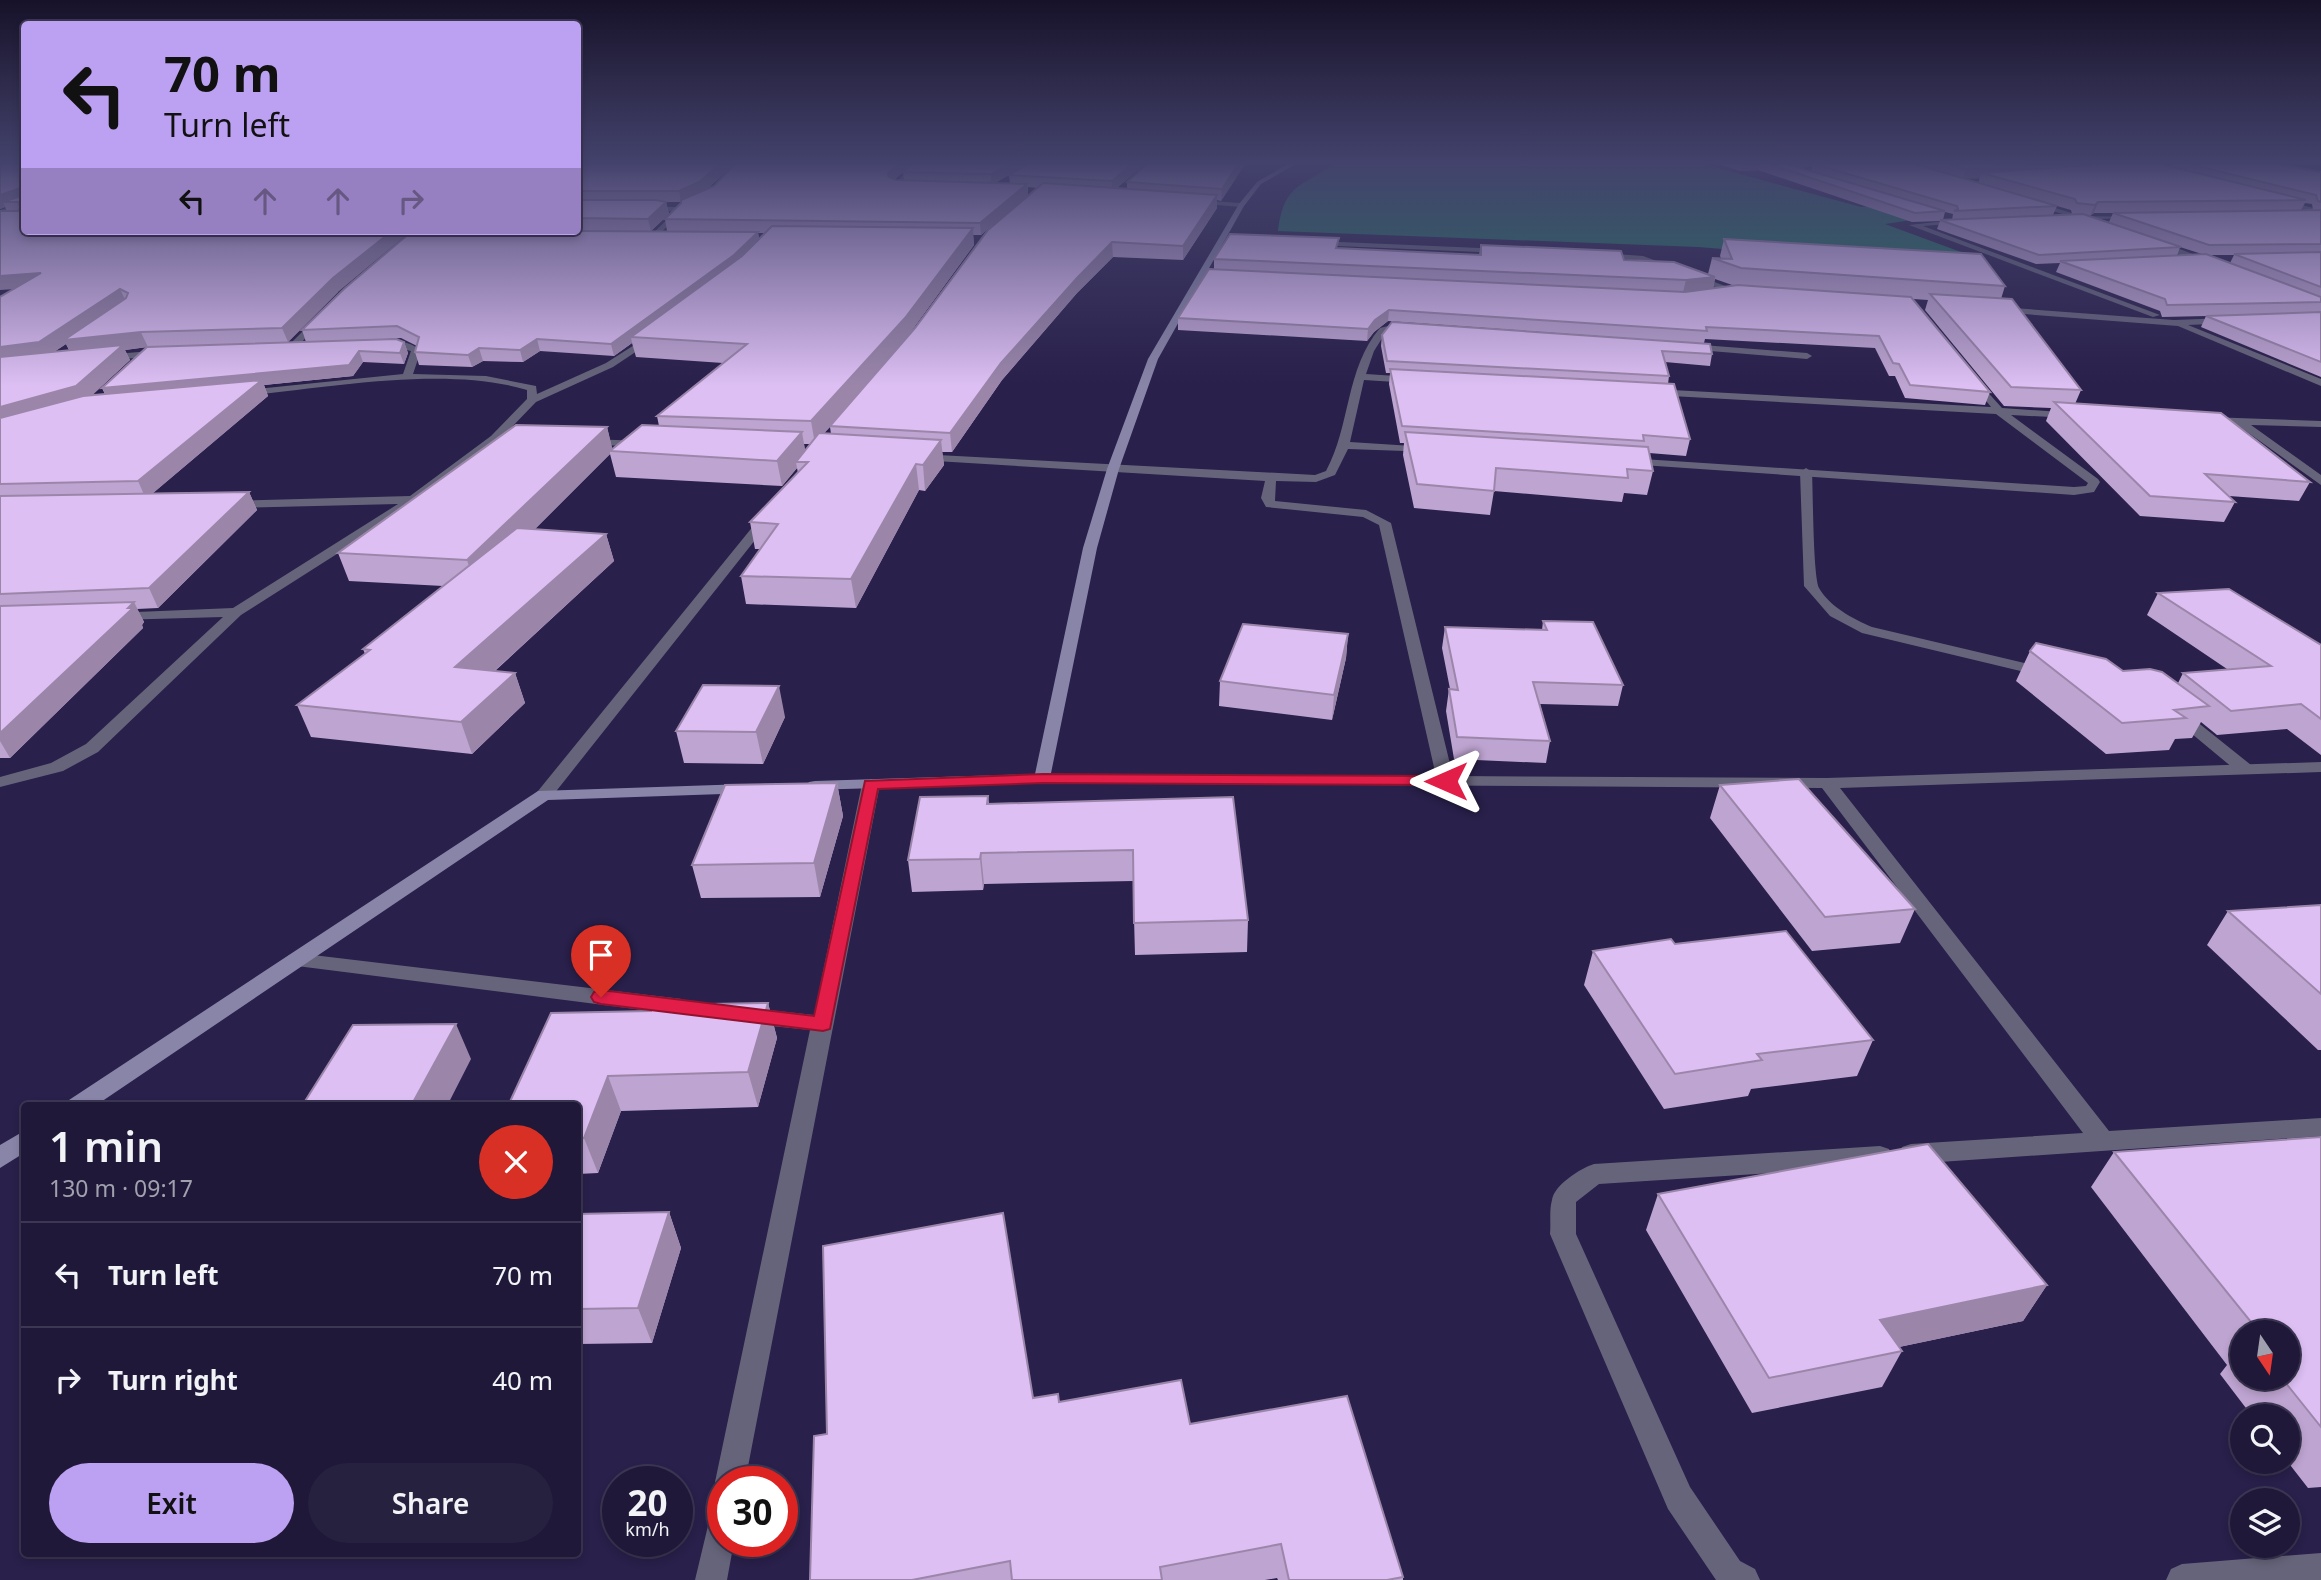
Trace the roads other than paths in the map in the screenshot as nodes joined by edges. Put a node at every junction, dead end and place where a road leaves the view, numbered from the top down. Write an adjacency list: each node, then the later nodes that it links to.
1 (1229, 238): 53 (street)
2 (1948, 238): 11 (street)
3 (2142, 239): 8 (street)
4 (1304, 243): 5 (street)
5 (1512, 251)
6 (1595, 254): 13 (street)
7 (2216, 259): 8 (street)
8 (2203, 260): 9 (street); 12 (street)
9 (2177, 261)
10 (2057, 266): 11 (street)
11 (2030, 267): 19 (street)
12 (2227, 269)
13 (1735, 291): 14 (street); 15 (street)
14 (1748, 292)
15 (1712, 296)
16 (1996, 310): 19 (street)
17 (326, 313): 24 (street)
18 (2241, 320): 19 (street)
19 (2174, 323): 36 (street)
20 (1419, 327): 34 (street)
21 (664, 329): 39 (street)
22 (368, 344): 33 (street)
23 (313, 346): 24 (street)
24 (292, 347): 26 (street)
25 (1682, 347): 29 (street)
26 (278, 348)
27 (174, 352): 28 (street)
28 (148, 353): 30 (street); 32 (street)
29 (1807, 356)
30 (97, 359)
31 (1965, 369): 40 (street)
32 (128, 371)
33 (407, 377): 38 (street); 39 (street)
34 (1359, 377): 35 (street); 49 (street)
35 (1429, 380)
36 (2321, 383)
37 (1637, 391): 40 (street)
38 (227, 394)
39 (532, 400): 45 (street)
40 (2000, 412): 41 (street); 54 (street)
41 (2080, 415)
42 (2199, 420): 43 (street)
43 (2239, 421): 44 (street); 56 (street)
44 (2321, 424)
45 (495, 438): 46 (street); 57 (street)
46 (535, 439)
47 (576, 441): 48 (street)
48 (657, 444)
49 (1344, 445): 50 (street); 55 (street)
50 (1439, 450)
51 (913, 457): 53 (street)
52 (1616, 461): 54 (street)
53 (1113, 469): 55 (street); 66 (street)
54 (1806, 472): 62 (street)
55 (1271, 478): 67 (street)
56 (2321, 481)
57 (412, 500): 58 (street); 60 (street)
58 (220, 504)
59 (776, 505): 73 (street)
60 (236, 612): 61 (street); 68 (street)
61 (97, 617)
62 (2057, 675)
63 (2170, 707): 65 (street)
64 (2320, 768): 65 (street)
65 (2245, 769): 69 (street)
66 (1043, 779): 67 (street); 70 (street)
67 (1446, 781): 69 (street)
68 (0, 782)
69 (1827, 783): 80 (street)
70 (871, 784): 71 (street); 77 (street)
71 (803, 787)
72 (762, 788): 73 (street)
73 (544, 795): 74 (street)
74 (296, 960): 75 (street); 78 (street)
75 (698, 1009)
76 (726, 1013): 77 (street)
77 (823, 1024): 83 (street)
78 (83, 1102)
79 (2321, 1127): 80 (street)
80 (2103, 1141): 87 (street)
81 (21, 1143): 82 (street)
82 (0, 1158)
83 (733, 1466)
84 (716, 1557): 86 (street)
85 (2321, 1569): 88 (street)
86 (711, 1580)
87 (1744, 1580)
88 (2182, 1580)

